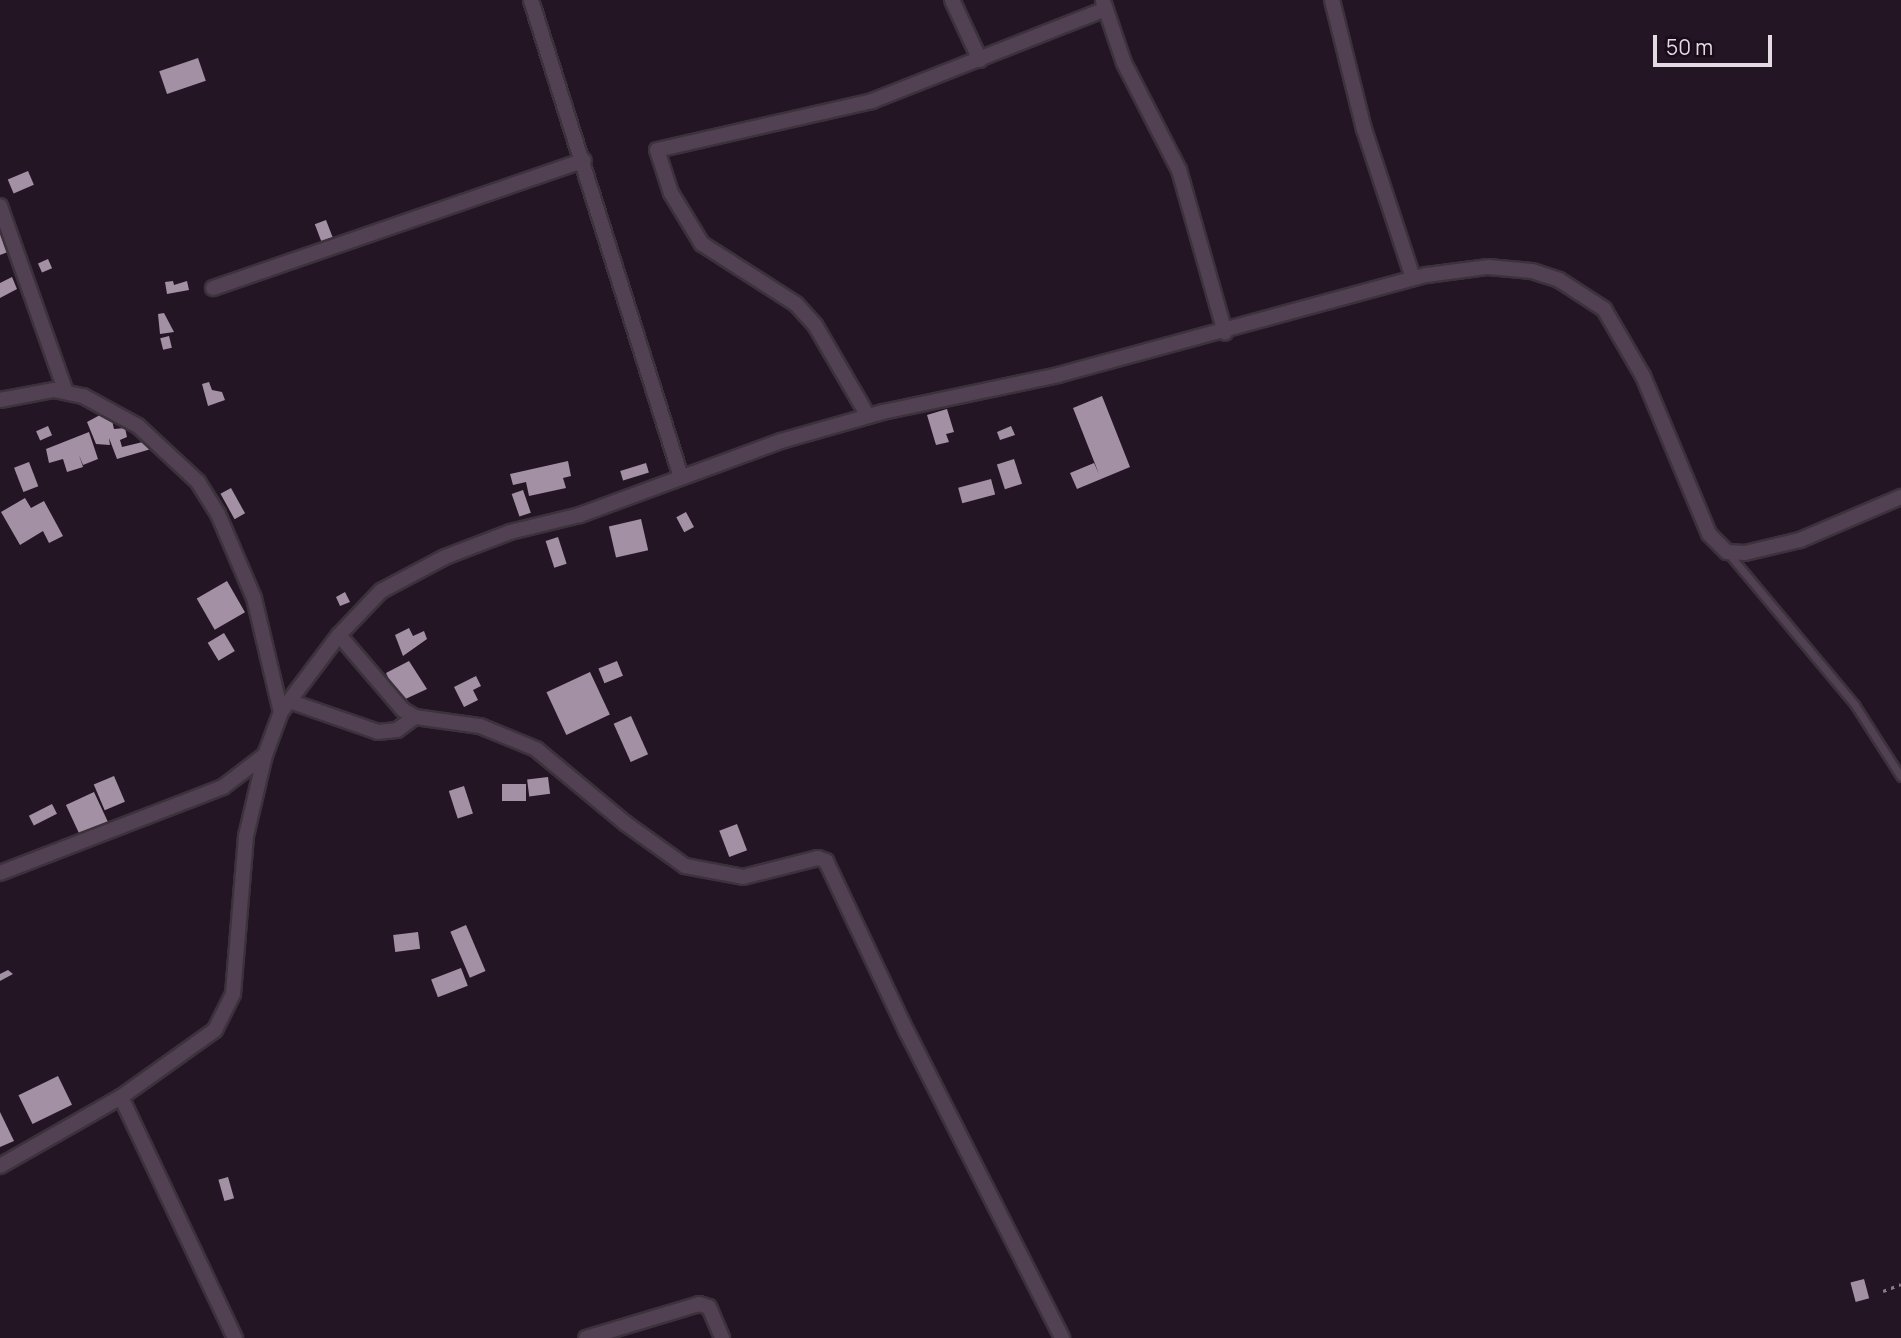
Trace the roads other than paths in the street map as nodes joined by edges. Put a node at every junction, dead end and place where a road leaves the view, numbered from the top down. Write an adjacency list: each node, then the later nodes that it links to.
1 (531, 0): 6 (street)
2 (952, 0): 5 (street)
3 (1332, 0): 8 (street)
4 (1104, 4): 5 (street); 10 (street)
5 (980, 60): 13 (street)
6 (584, 160): 9 (street); 14 (street)
7 (0, 206): 11 (street)
8 (1413, 278): 10 (street); 16 (street)
9 (213, 288)
10 (1225, 333): 13 (street)
11 (65, 390): 12 (street); 18 (street)
12 (0, 400)
13 (868, 416): 14 (street)
14 (681, 477): 17 (street)
15 (1901, 497): 16 (street)
16 (1727, 552): 21 (lane)
17 (339, 635): 18 (street); 19 (street)
18 (285, 706): 19 (street); 20 (street)
19 (415, 717): 28 (street)
20 (265, 755): 22 (street); 23 (street)
21 (1901, 777)
22 (0, 873)
23 (121, 1097): 24 (street); 25 (street)
24 (0, 1166)
25 (235, 1338)
26 (586, 1338): 27 (street)
27 (722, 1338)
28 (1062, 1338)

